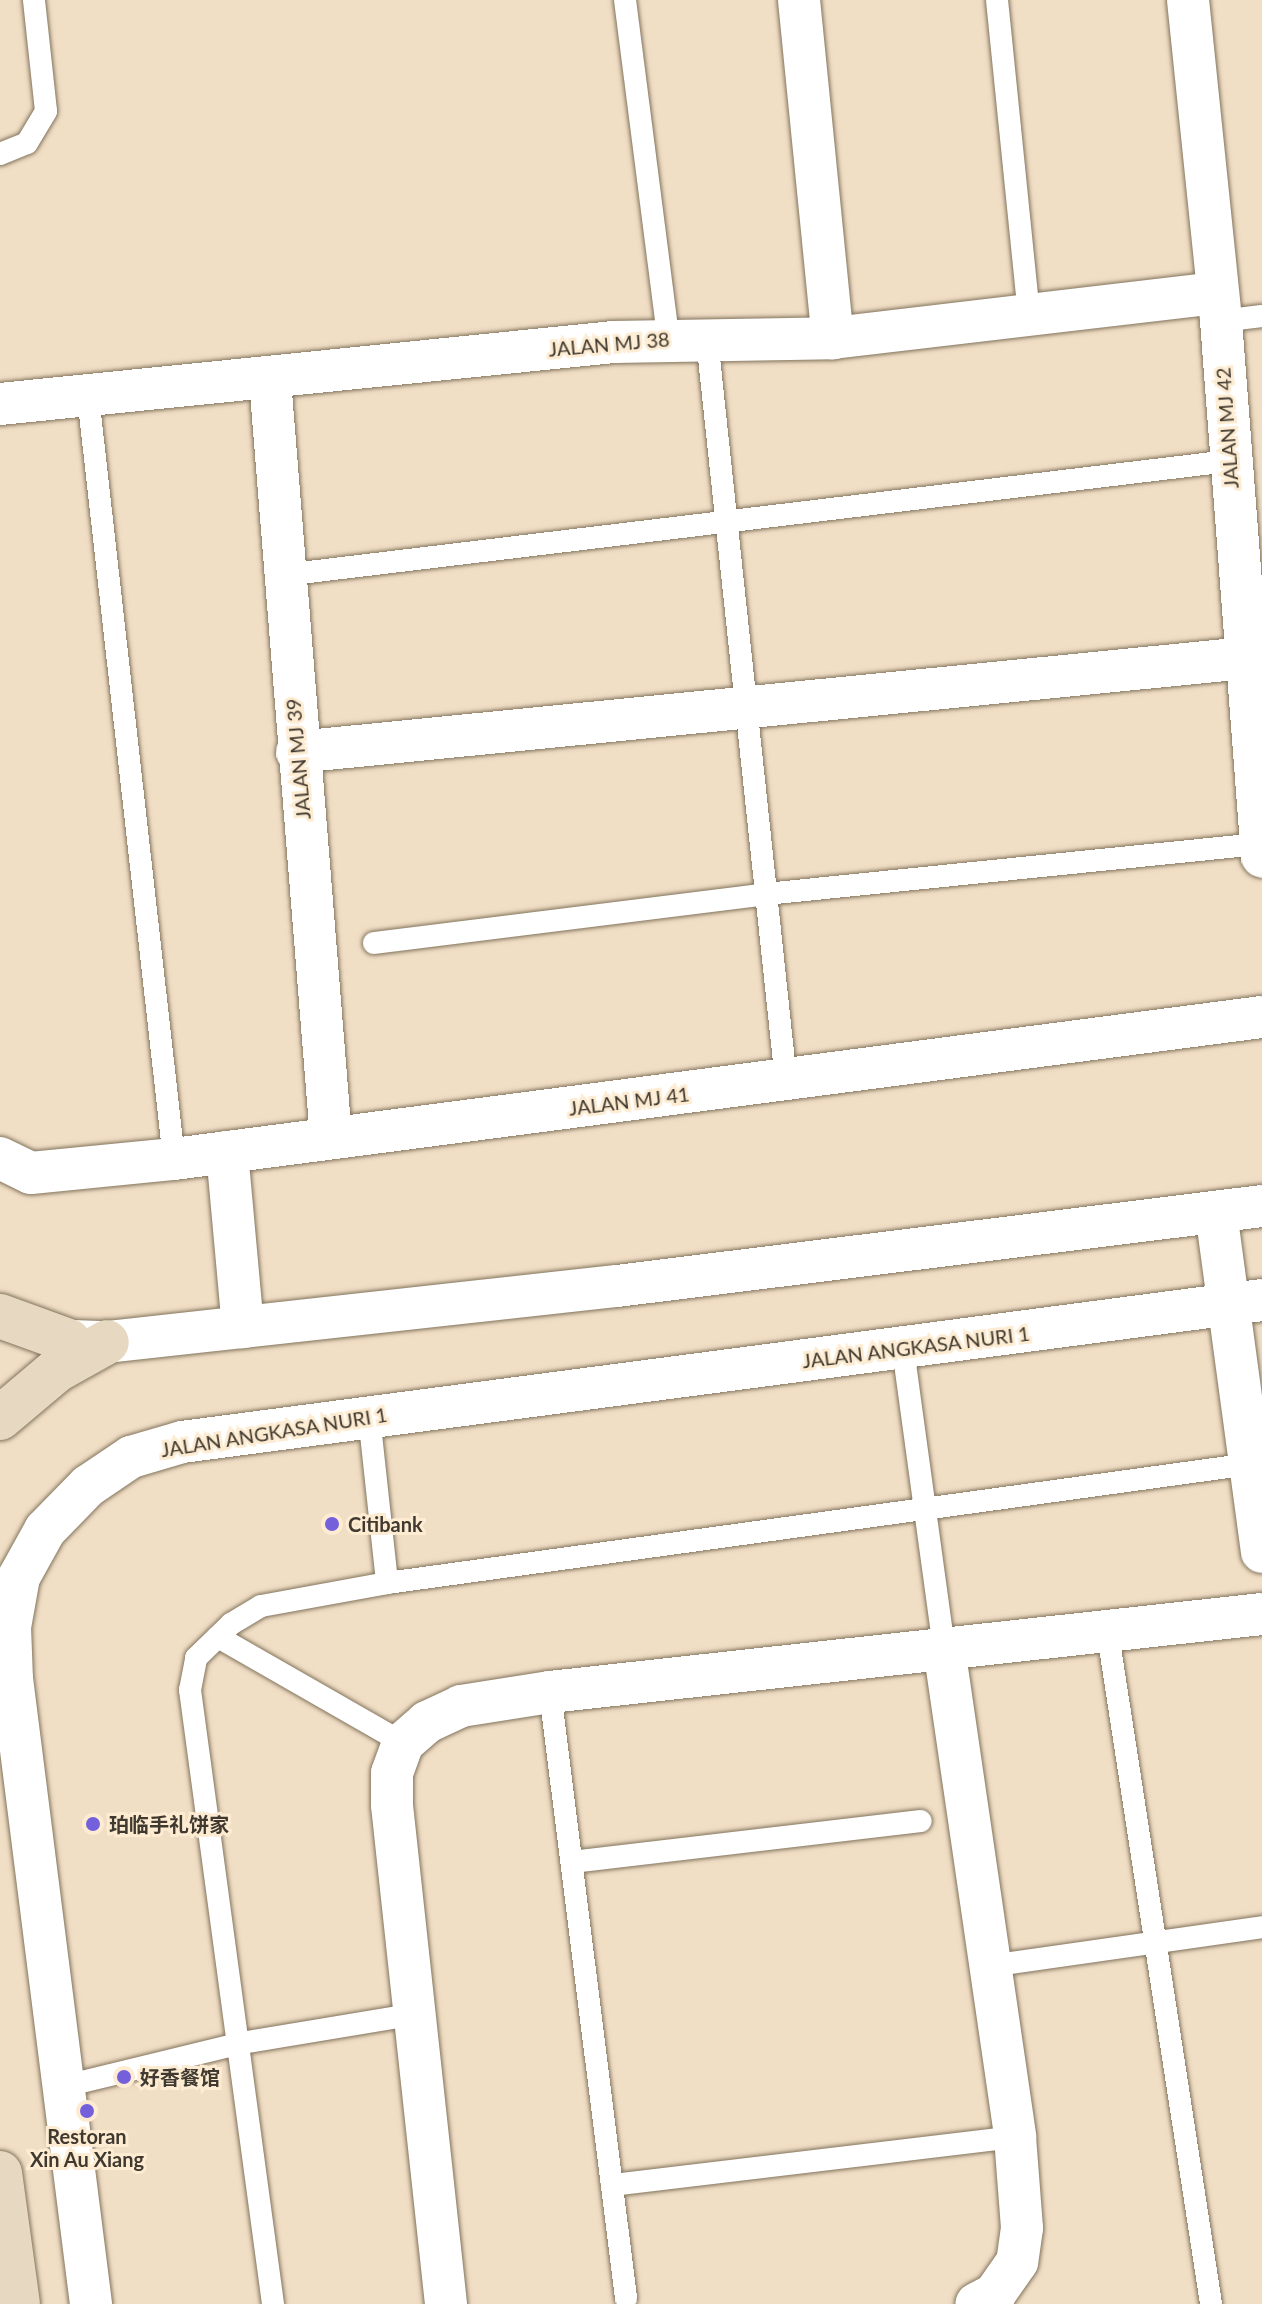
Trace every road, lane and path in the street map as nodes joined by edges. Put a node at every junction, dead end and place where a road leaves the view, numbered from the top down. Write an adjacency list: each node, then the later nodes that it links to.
1 (34, 0): 6 (lane)
2 (625, 0): 11 (lane)
3 (799, 0): 10 (street)
4 (997, 0): 8 (lane)
5 (1188, 0): 7 (street, JALAN MJ 42)
6 (0, 154)
7 (1219, 307): 8 (street, JALAN MJ 38); 9 (lane); 15 (street, JALAN MJ 42)
8 (1029, 315): 10 (street, JALAN MJ 38)
9 (1262, 316)
10 (833, 338): 11 (street, JALAN MJ 38)
11 (688, 339): 12 (street, JALAN MJ 38); 16 (lane)
12 (270, 380): 13 (street, JALAN MJ 38); 17 (street, JALAN MJ 39)
13 (88, 396): 14 (street, JALAN MJ 38); 29 (lane)
14 (0, 404)
15 (1229, 461): 16 (lane); 18 (street, JALAN MJ 42)
16 (725, 520): 17 (lane); 19 (lane)
17 (284, 575): 20 (street, JALAN MJ 39)
18 (1245, 658): 19 (street); 21 (street, JALAN MJ 42)
19 (746, 708): 20 (street); 22 (lane)
20 (297, 752): 26 (street, JALAN MJ 39)
21 (1261, 850): 22 (lane)
22 (766, 894): 23 (lane); 25 (lane)
23 (374, 943)
24 (1262, 1017): 25 (street, JALAN MJ 41)
25 (786, 1081): 26 (street, JALAN MJ 41)
26 (331, 1138): 27 (street, JALAN MJ 41)
27 (227, 1152): 29 (street, JALAN MJ 41); 34 (street)
28 (0, 1158): 29 (street, JALAN MJ 41)
29 (174, 1159)
30 (1262, 1206): 31 (street)
31 (1216, 1212): 32 (street); 34 (street)
32 (1246, 1303): 37 (street, JALAN ANGKASA NURI 1); 40 (street)
33 (0, 1316): 36 (main road)
34 (243, 1327): 36 (street)
35 (0, 1338): 36 (street)
36 (88, 1342): 39 (main road)
37 (903, 1349): 38 (street, JALAN ANGKASA NURI 1); 41 (lane)
38 (369, 1416): 43 (lane); 57 (street, JALAN ANGKASA NURI 1)
39 (0, 1418)
40 (1250, 1464): 41 (lane); 42 (street)
41 (925, 1512): 43 (lane); 47 (lane)
42 (1262, 1552)
43 (387, 1583): 46 (lane)
44 (1262, 1614): 45 (street)
45 (1107, 1628): 47 (street); 53 (lane)
46 (218, 1637): 49 (lane); 56 (lane)
47 (944, 1648): 48 (street); 54 (street)
48 (550, 1692): 49 (street); 51 (lane)
49 (403, 1743): 55 (street)
50 (921, 1821): 51 (lane)
51 (572, 1862): 60 (lane)
52 (1262, 1927): 53 (lane)
53 (1156, 1943): 54 (lane); 67 (lane)
54 (989, 1966): 58 (street)
55 (417, 2014): 56 (lane); 65 (street)
56 (241, 2043): 57 (lane); 64 (lane)
57 (61, 2087): 63 (street, JALAN ANGKASA NURI 1)
58 (1015, 2137): 60 (lane); 66 (street)
59 (0, 2173): 62 (main road)
60 (612, 2185): 61 (lane)
61 (626, 2298)
62 (18, 2304)
63 (91, 2304)
64 (273, 2304)
65 (446, 2304)
66 (976, 2304)
67 (1211, 2304)

